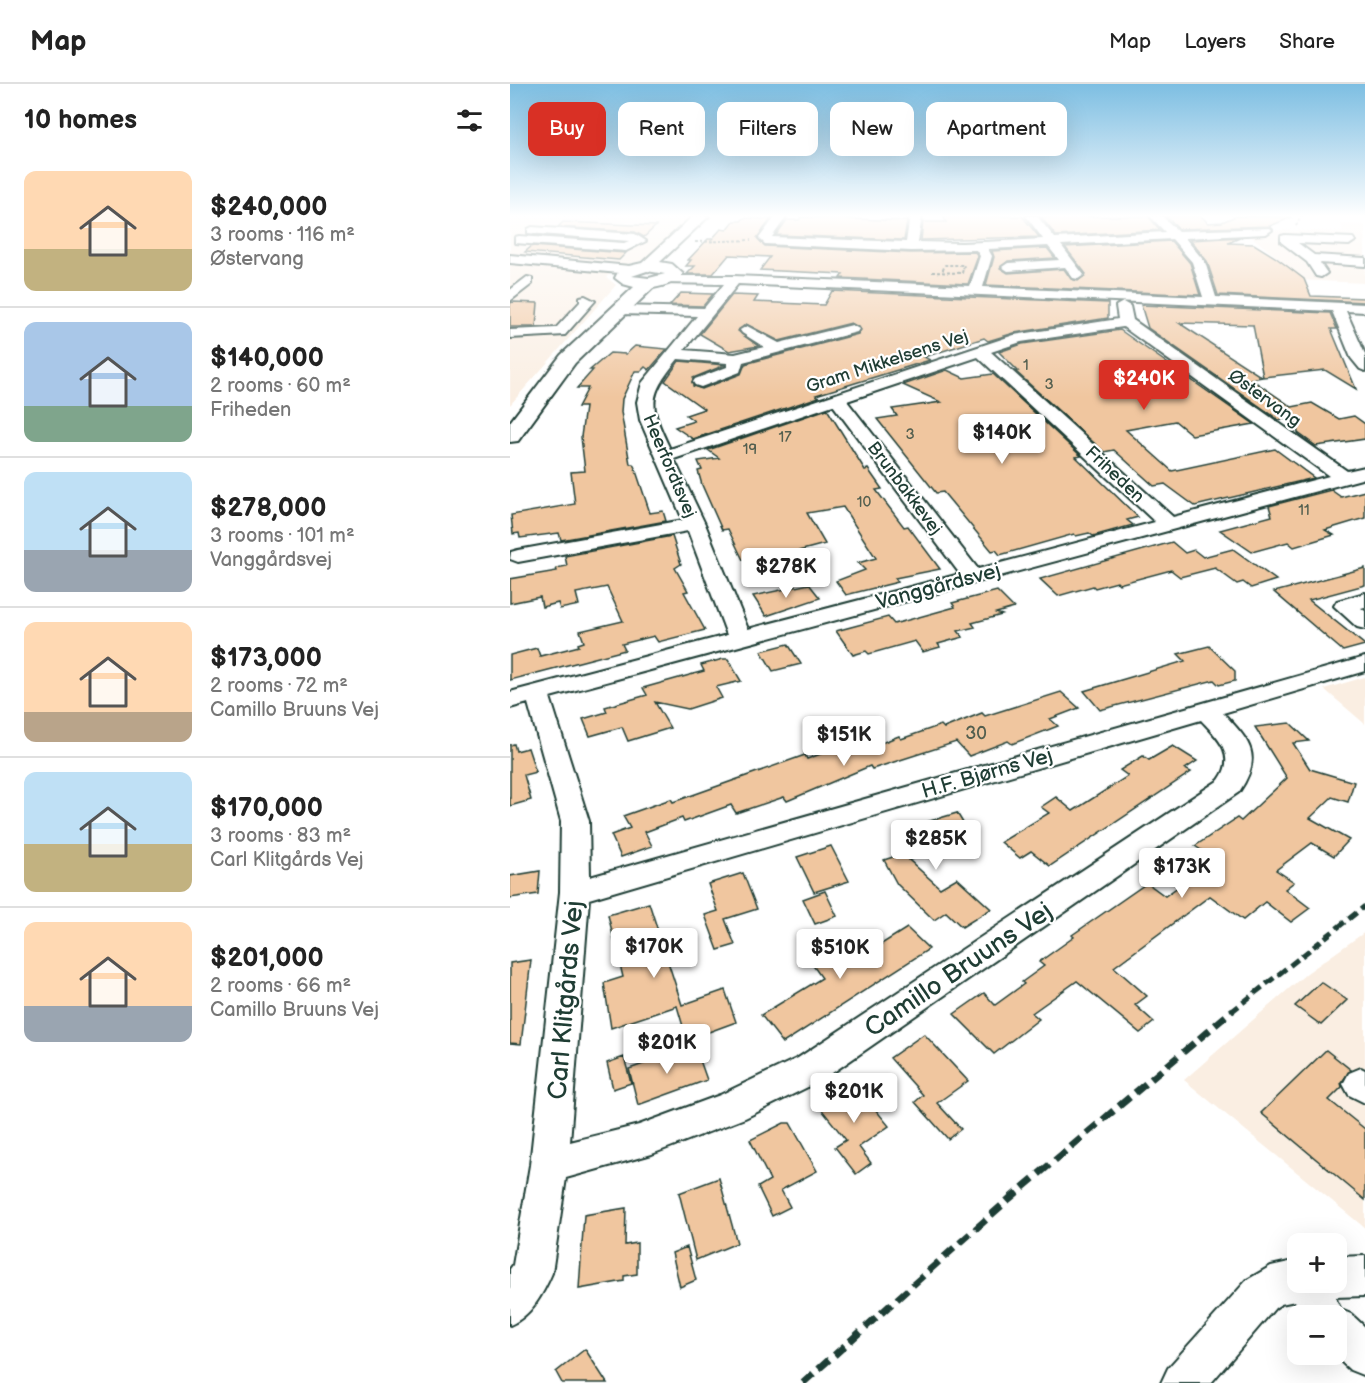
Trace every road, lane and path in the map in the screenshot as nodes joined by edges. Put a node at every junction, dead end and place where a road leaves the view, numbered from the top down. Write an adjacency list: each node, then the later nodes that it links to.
1 (634, 277): 19 (main road)
2 (634, 277): 29 (main road)
3 (705, 277): 9 (street)
4 (741, 277): 9 (street)
5 (783, 277): 11 (street)
6 (916, 277): 11 (street)
7 (980, 277): 12 (street)
8 (1207, 277): 16 (street)
9 (728, 279): 20 (street); 21 (street, Heerfordtsvej)
10 (527, 281): 13 (street)
11 (911, 287): 12 (street)
12 (976, 290): 14 (street)
13 (510, 297)
14 (1122, 297): 16 (street); 22 (street)
15 (585, 300): 25 (street)
16 (1210, 300): 17 (street)
17 (1336, 306): 18 (street); 31 (street)
18 (1365, 308)
19 (620, 310): 20 (street); 29 (main road)
20 (651, 310): 21 (street)
21 (706, 312): 28 (street, Heerfordtsvej)
22 (1126, 322): 27 (street, Gram Mikkelsens Vej); 37 (street, Østervang)
23 (852, 329): 26 (street)
24 (747, 330): 26 (street)
25 (510, 334)
26 (778, 349): 30 (street)
27 (981, 351): 33 (street, Gram Mikkelsens Vej); 39 (street, Friheden)
28 (674, 354): 30 (street); 35 (street, Heerfordtsvej)
29 (568, 359): 34 (main road)
30 (735, 359): 32 (street)
31 (1363, 360)
32 (701, 382)
33 (837, 399): 35 (street, Gram Mikkelsens Vej); 41 (street, Brunbakkevej)
34 (510, 436)
35 (665, 456): 38 (street, Heerfordtsvej)
36 (1365, 472): 37 (street, Vanggårdsvej)
37 (1344, 478): 39 (street, Vanggårdsvej)
38 (695, 524): 40 (street); 44 (street, Heerfordtsvej)
39 (1169, 524): 41 (street, Vanggårdsvej)
40 (518, 556)
41 (973, 577): 44 (street, Vanggårdsvej)
42 (1365, 600): 43 (street)
43 (1365, 622)
44 (740, 638): 46 (street, Vanggårdsvej)
45 (1365, 664): 47 (street, H.F. Bjørns Vej)
46 (524, 696): 48 (street, Carl Klitgårds Vej)
47 (1206, 710): 48 (street, H.F. Bjørns Vej); 49 (street, Camillo Bruuns Vej)
48 (575, 892): 49 (street, Carl Klitgårds Vej)
49 (549, 1165): 53 (street, Carl Klitgårds Vej)
50 (1365, 1276): 51 (street)
51 (1347, 1277)
52 (1287, 1283): 56 (street)
53 (510, 1304)
54 (1347, 1339): 55 (street)
55 (1365, 1355)
56 (1183, 1383)

